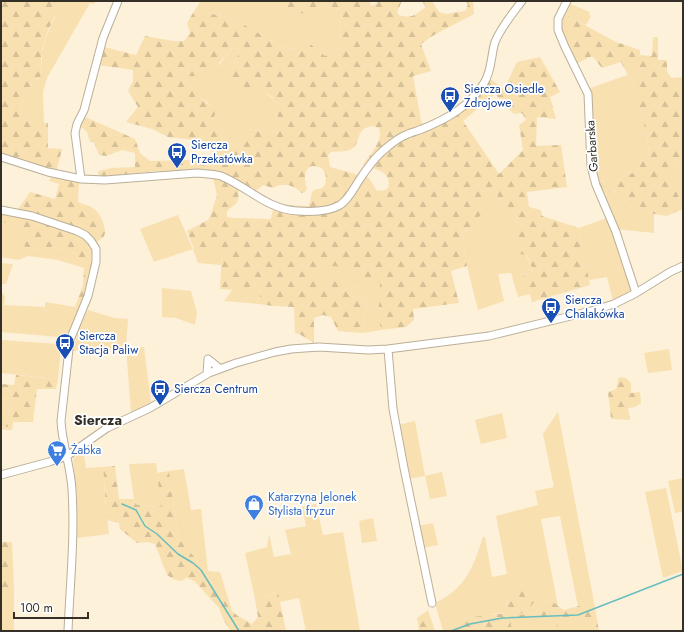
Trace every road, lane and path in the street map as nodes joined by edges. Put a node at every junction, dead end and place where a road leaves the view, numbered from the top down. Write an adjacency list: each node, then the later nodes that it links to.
1 (118, 1): 5 (street)
2 (522, 1): 5 (street)
3 (567, 1): 8 (street, Garbarska)
4 (1, 158): 5 (street)
5 (81, 179)
6 (1, 210): 12 (street)
7 (683, 266): 8 (street)
8 (636, 293): 9 (street)
9 (388, 349): 10 (street); 14 (street)
10 (219, 368): 11 (street); 11 (street)
11 (207, 374): 12 (street)
12 (67, 456): 13 (street); 15 (street)
13 (1, 475)
14 (432, 603)
15 (68, 631)

